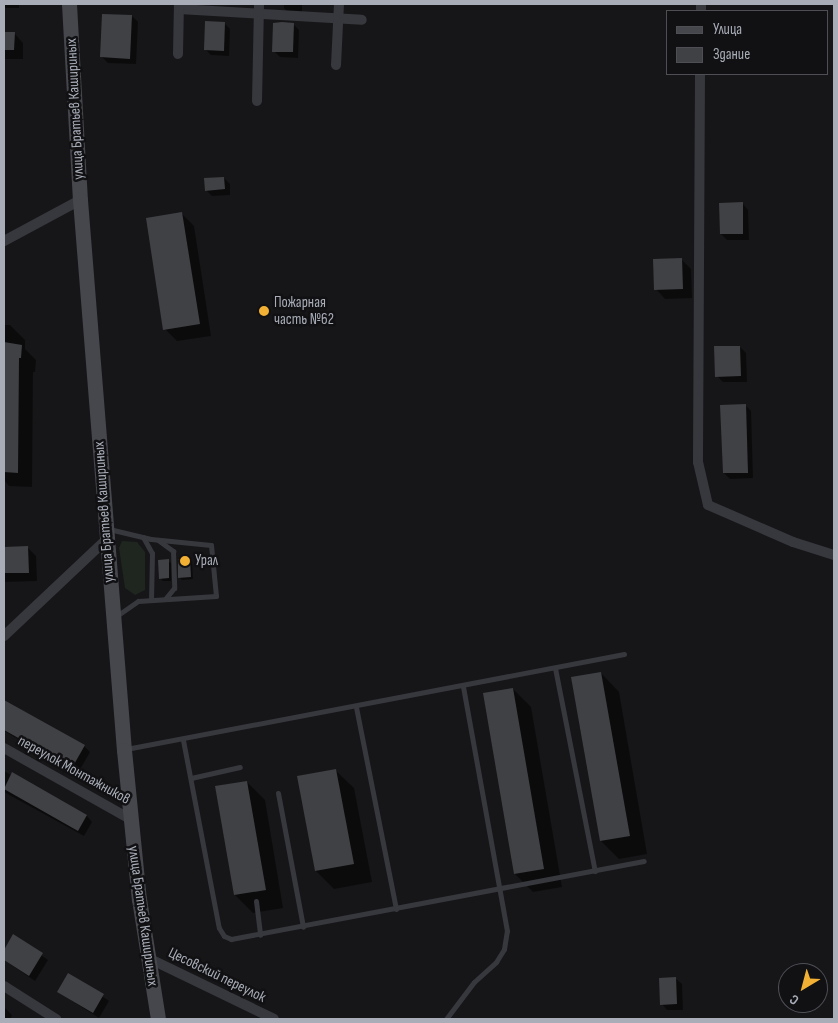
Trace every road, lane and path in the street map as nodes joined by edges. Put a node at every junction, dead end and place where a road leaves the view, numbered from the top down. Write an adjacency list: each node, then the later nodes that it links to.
1 (69, 4): 11 (main road, улица Братьев Кашириных)
2 (339, 4): 5 (street)
3 (179, 6): 4 (street); 7 (street)
4 (259, 9): 5 (street); 10 (street)
5 (338, 20): 6 (street); 8 (street)
6 (362, 20)
7 (178, 54)
8 (336, 65)
9 (700, 75): 16 (street)
10 (257, 101)
11 (80, 200): 12 (street); 13 (main road, улица Братьев Кашириных)
12 (4, 241)
13 (105, 534): 14 (lane); 19 (main road, улица Братьев Кашириных); 20 (street)
14 (143, 537): 15 (lane); 18 (lane)
15 (158, 539): 17 (lane); 17 (lane)
16 (834, 555)
17 (165, 599): 18 (lane)
18 (151, 600): 19 (lane)
19 (113, 619): 27 (main road, улица Братьев Кашириных)
20 (4, 636)
21 (624, 654): 22 (lane)
22 (555, 668): 23 (lane); 33 (lane)
23 (463, 686): 24 (lane); 34 (lane)
24 (356, 707): 25 (lane); 36 (lane)
25 (183, 740): 27 (lane); 29 (lane)
26 (4, 748): 31 (street, переулок Монтажников)
27 (124, 750): 31 (main road, улица Братьев Кашириных)
28 (240, 767): 29 (lane)
29 (191, 778): 38 (lane)
30 (278, 793): 37 (lane)
31 (130, 818): 39 (main road, улица Братьев Кашириных)
32 (644, 861): 33 (lane)
33 (595, 871): 34 (lane)
34 (501, 889): 36 (lane); 44 (lane)
35 (256, 901): 38 (lane)
36 (396, 909): 37 (lane)
37 (303, 927): 38 (lane)
38 (260, 935)
39 (146, 957): 42 (main road, улица Братьев Кашириных); 43 (street, Цесовский переулок)
40 (4, 986): 41 (street)
41 (56, 1019)
42 (158, 1019)
43 (274, 1019)
44 (446, 1019)

